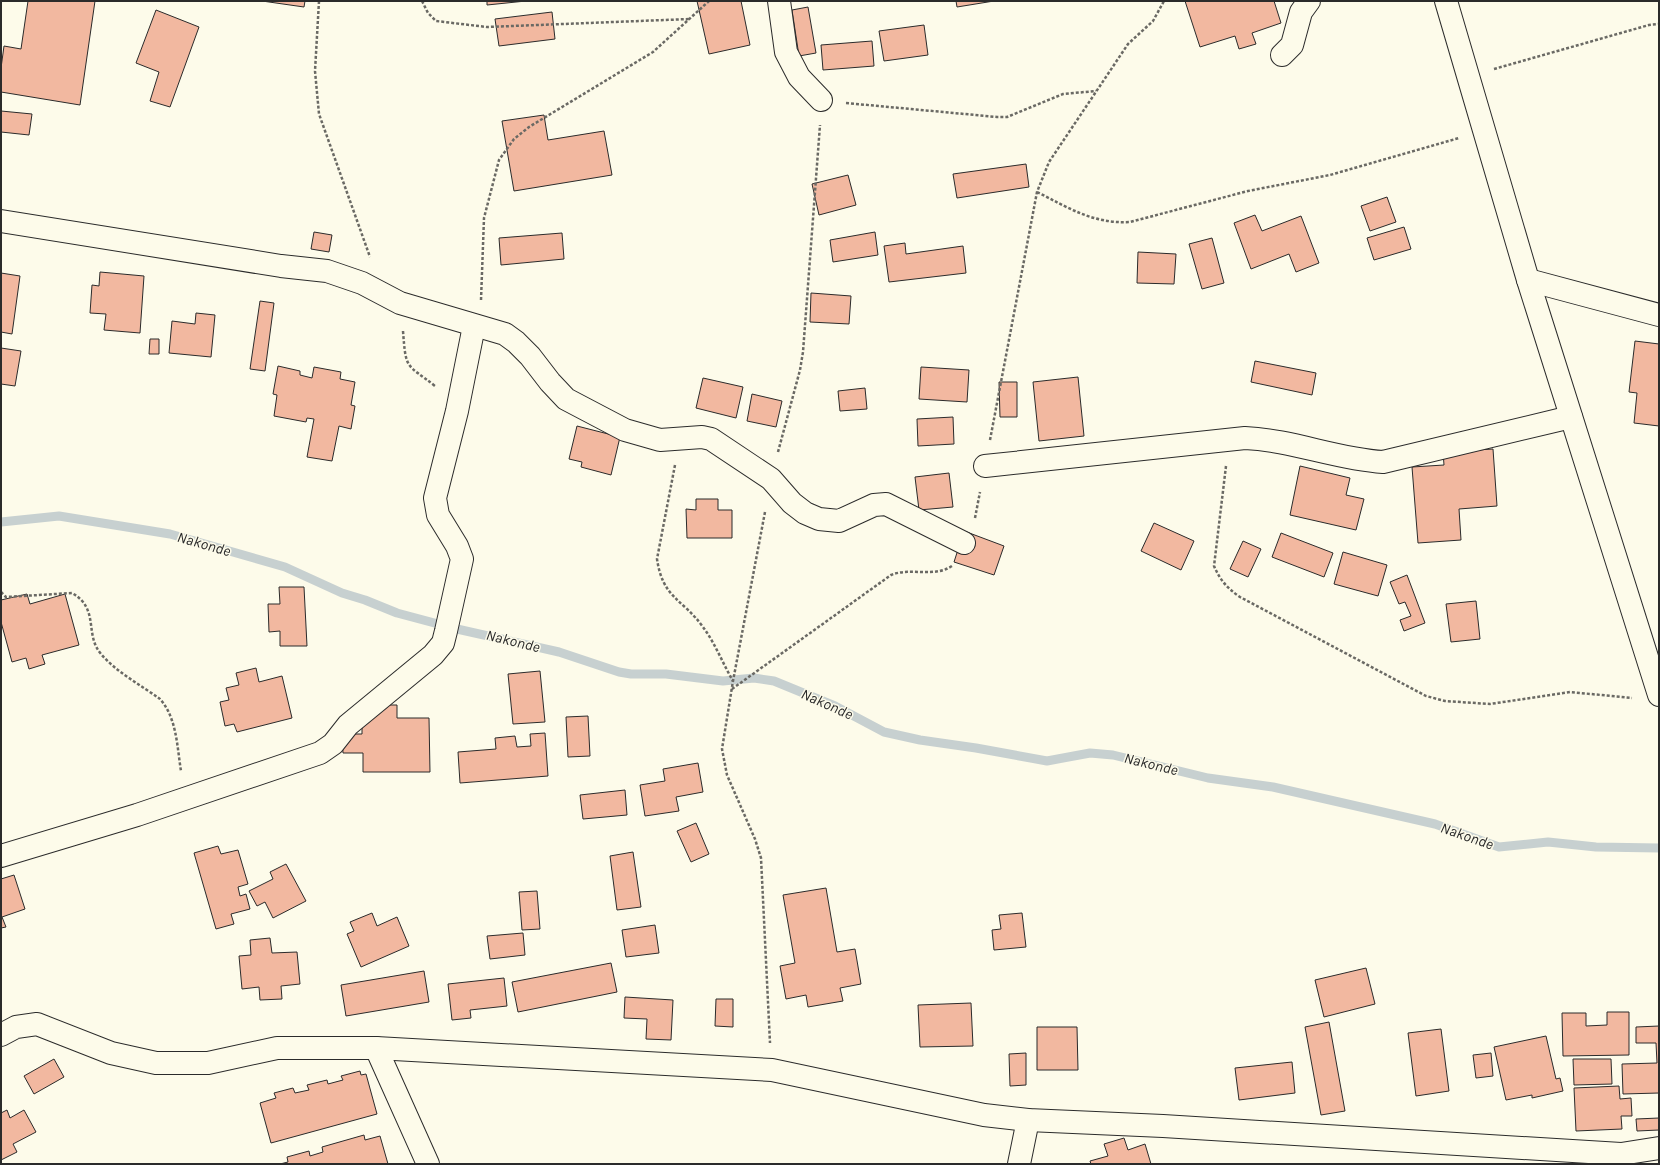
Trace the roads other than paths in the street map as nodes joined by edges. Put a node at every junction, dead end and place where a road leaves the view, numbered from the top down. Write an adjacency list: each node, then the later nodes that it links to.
1 (779, 1): 5 (street)
2 (1309, 1): 4 (street)
3 (1446, 1): 7 (street)
4 (1282, 55)
5 (821, 100)
6 (1, 221): 9 (street)
7 (1528, 280): 8 (street); 10 (street)
8 (1659, 315)
9 (477, 326): 12 (street); 14 (street)
10 (1571, 417): 11 (street); 13 (street)
11 (985, 466)
12 (964, 543)
13 (1659, 695)
14 (1, 856)
15 (1, 1035): 16 (street)
16 (376, 1048): 17 (street); 19 (street)
17 (1028, 1120): 18 (street); 20 (street)
18 (1659, 1148)
19 (428, 1164)
20 (1019, 1164)

